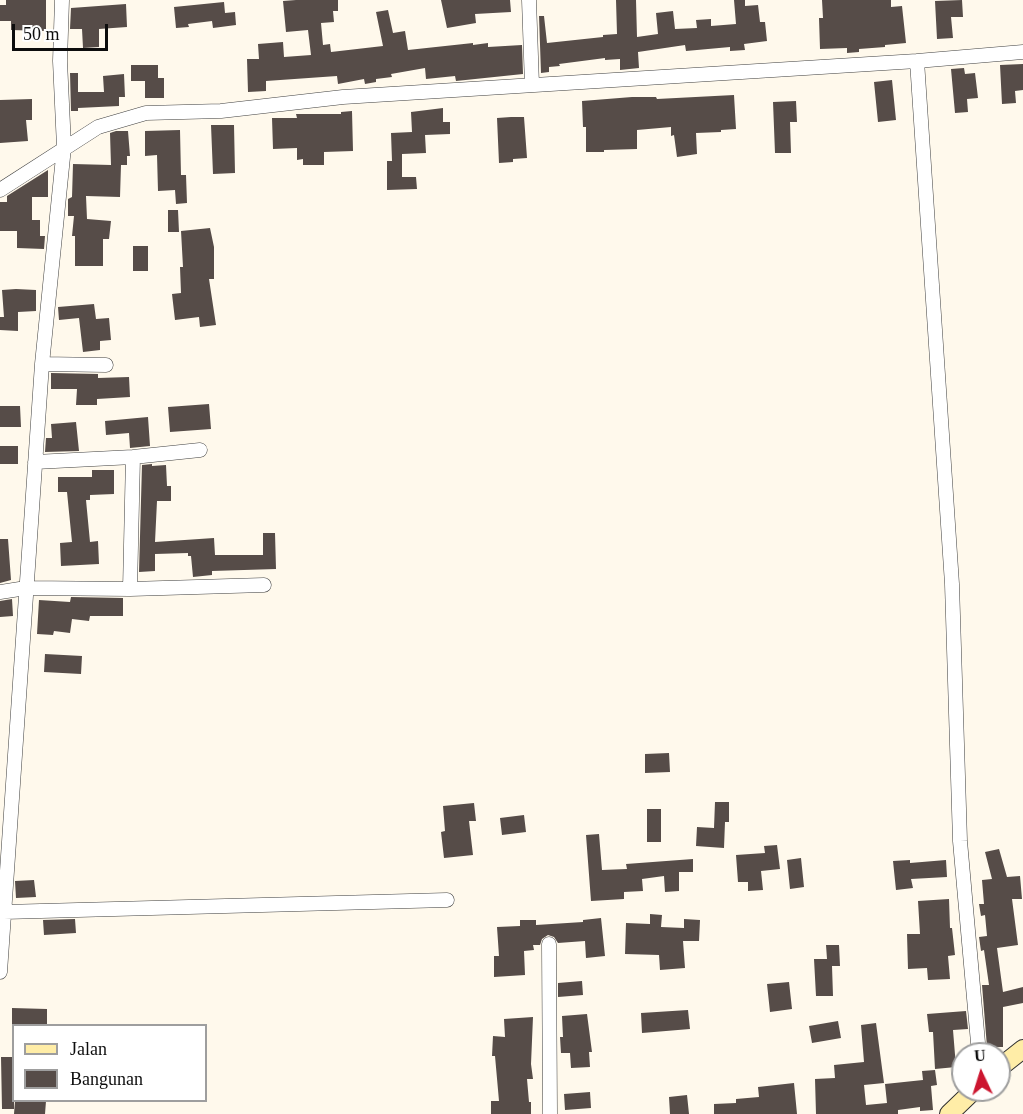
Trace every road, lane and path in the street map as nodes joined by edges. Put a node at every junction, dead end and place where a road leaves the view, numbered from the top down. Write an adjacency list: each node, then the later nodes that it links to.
1 (62, 0): 6 (street)
2 (529, 0): 5 (street)
3 (1023, 52): 4 (street)
4 (917, 61): 5 (street); 22 (street)
5 (532, 85): 6 (street)
6 (64, 147): 7 (street); 8 (street)
7 (0, 190)
8 (42, 364): 9 (street); 12 (street)
9 (106, 365)
10 (200, 450): 11 (street)
11 (133, 456): 12 (street); 15 (street)
12 (35, 462): 14 (street)
13 (264, 585): 15 (street)
14 (26, 588): 15 (street); 16 (street); 17 (street)
15 (130, 589)
16 (0, 592)
17 (7, 767): 19 (street)
18 (447, 900): 19 (street)
19 (4, 912): 21 (street)
20 (549, 944): 26 (street)
21 (0, 972)
22 (978, 1042)
23 (1023, 1049): 24 (street)
24 (1011, 1058)
25 (962, 1102): 27 (street)
26 (550, 1114)
27 (949, 1114)

